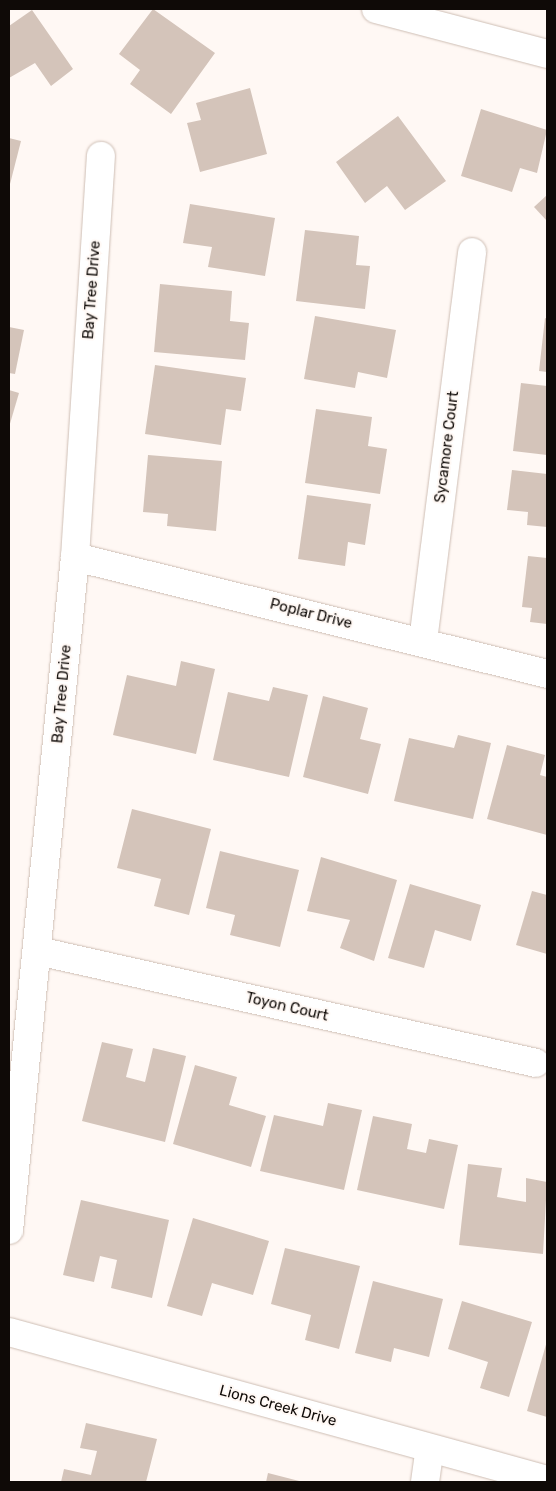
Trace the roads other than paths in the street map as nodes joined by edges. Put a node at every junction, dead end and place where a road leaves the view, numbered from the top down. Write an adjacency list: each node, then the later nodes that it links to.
1 (376, 9): 2 (street)
2 (547, 54)
3 (101, 156): 5 (street, Bay Tree Drive)
4 (472, 252): 6 (street, Sycamore Court)
5 (75, 557): 6 (street, Poplar Drive); 8 (street, Bay Tree Drive)
6 (423, 641): 7 (street, Poplar Drive)
7 (547, 674)
8 (38, 952): 9 (street, Toyon Court); 10 (street, Bay Tree Drive)
9 (536, 1063)
10 (9, 1230)
11 (9, 1332): 12 (street, Lions Creek Drive)
12 (430, 1448): 13 (street, Lions Creek Drive); 14 (street)
13 (547, 1480)
14 (425, 1482)

